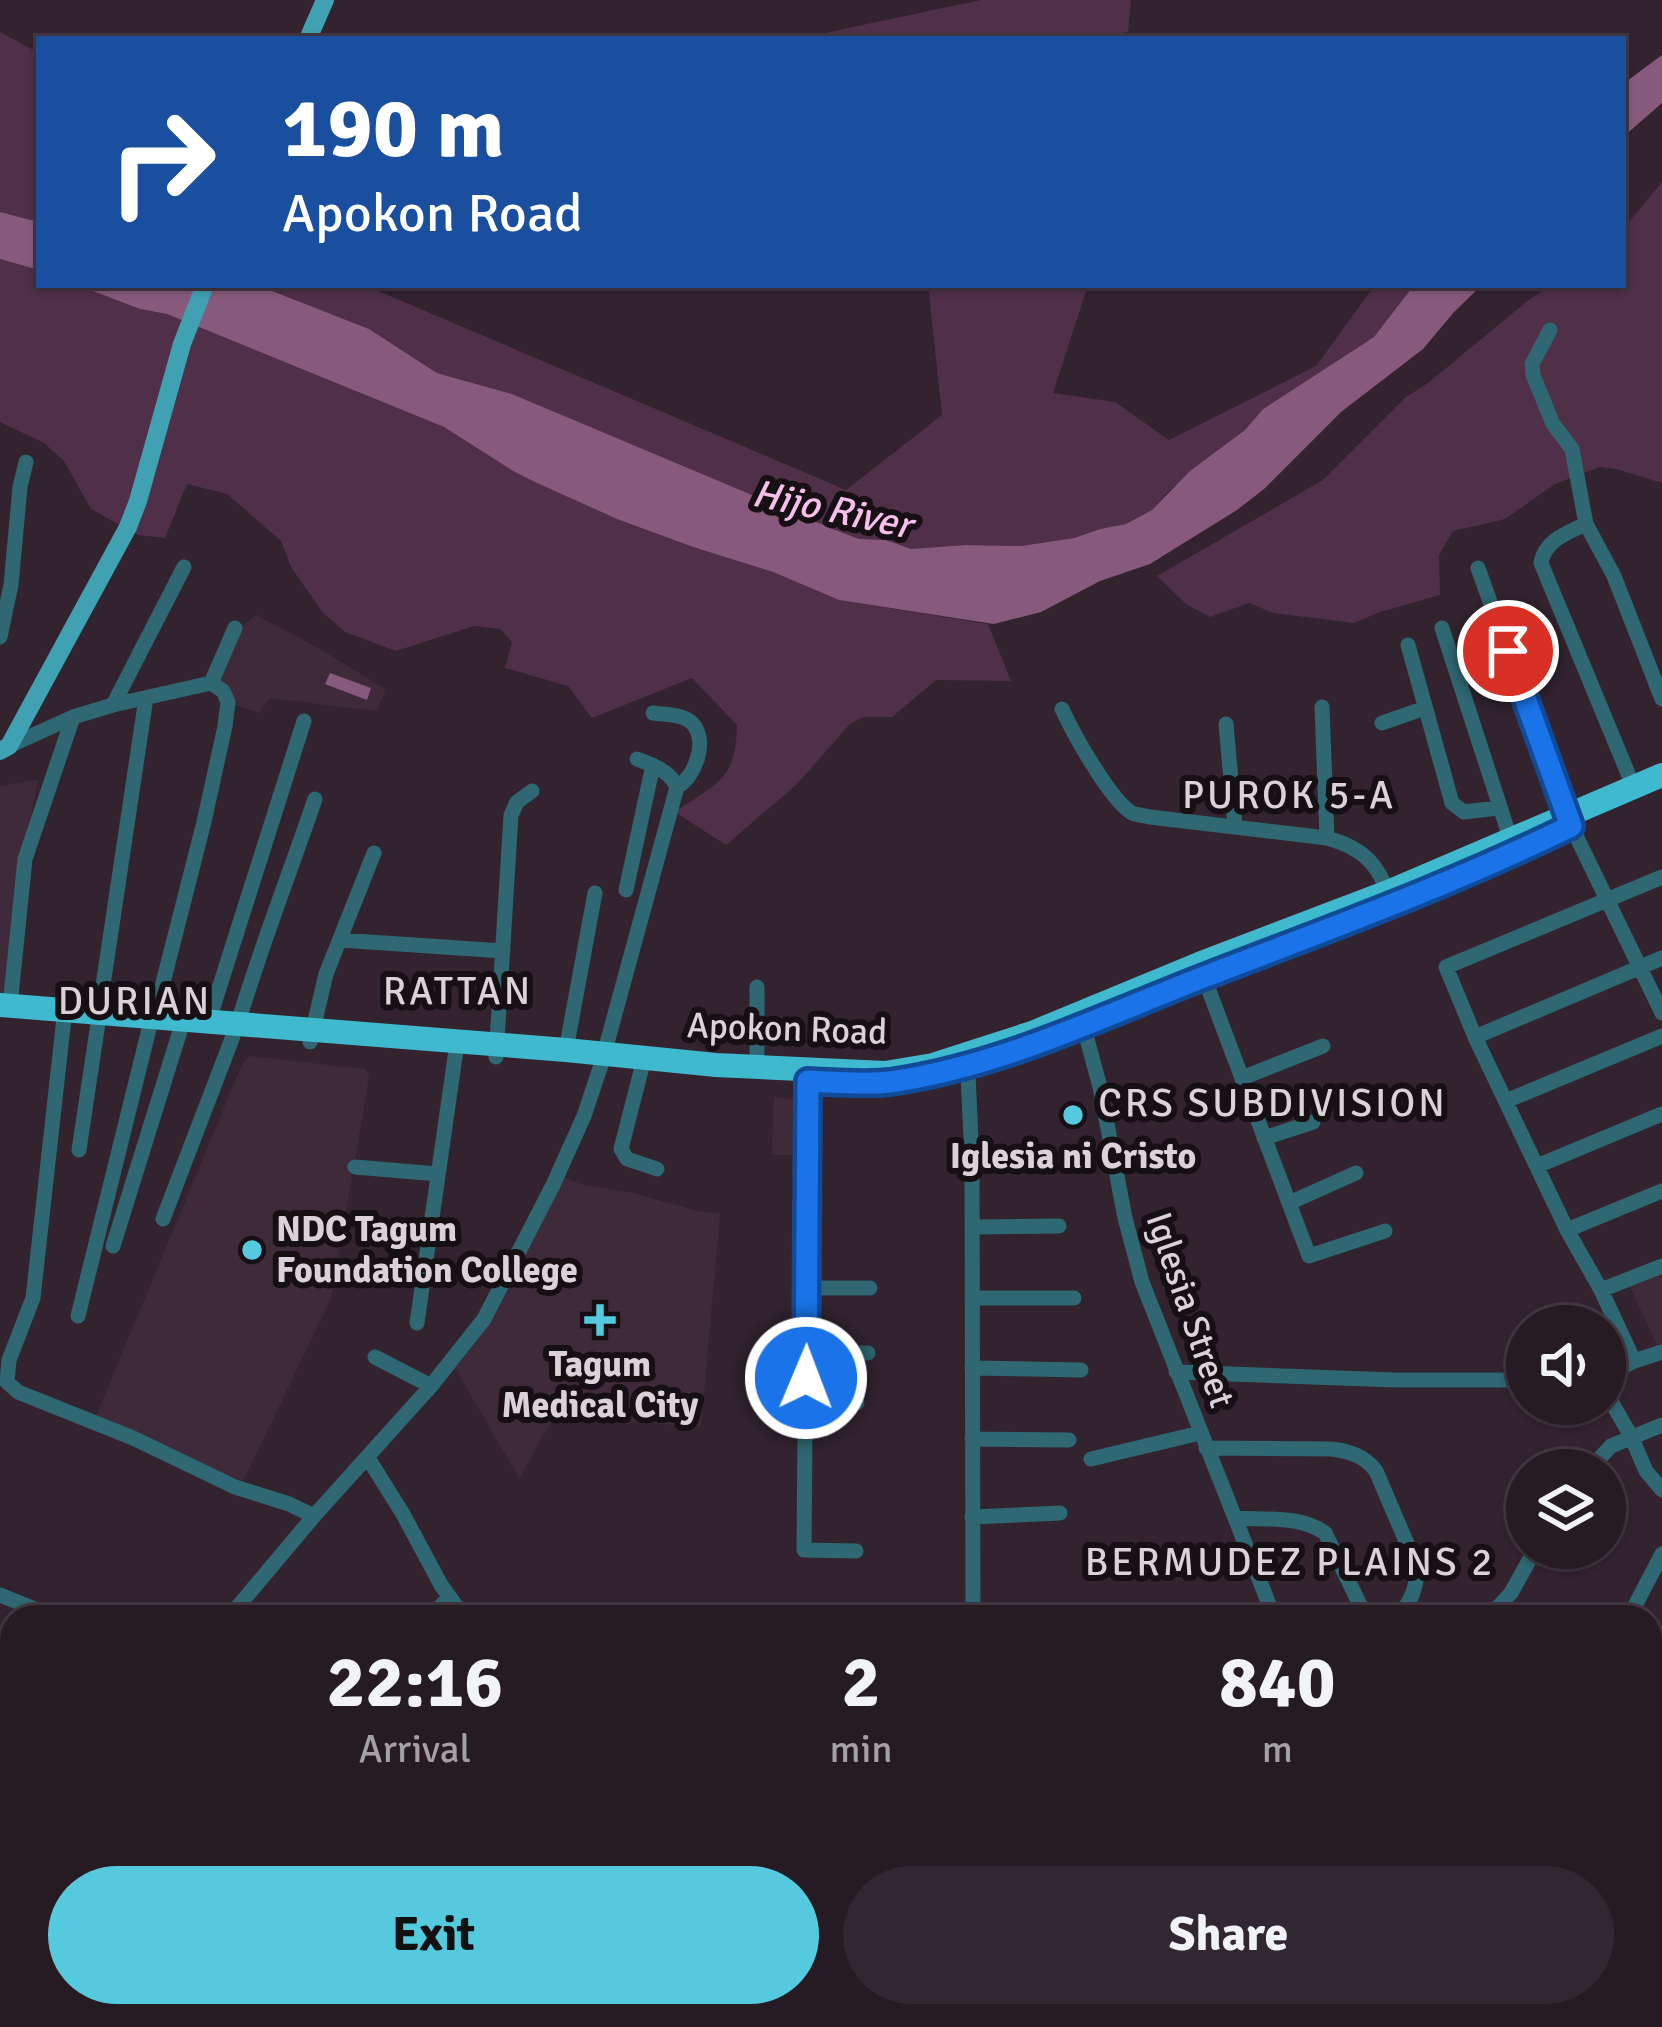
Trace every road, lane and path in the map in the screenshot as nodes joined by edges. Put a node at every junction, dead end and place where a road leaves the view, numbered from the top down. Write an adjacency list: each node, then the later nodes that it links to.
1 (325, 0): 2 (main road)
2 (309, 36)
3 (204, 288): 25 (main road)
4 (1550, 330): 6 (street)
5 (26, 462): 11 (street)
6 (1586, 524): 15 (street); 28 (street)
7 (184, 567): 16 (street)
8 (1478, 568): 33 (street)
9 (235, 628): 13 (street)
10 (1442, 628): 32 (street)
11 (0, 637)
12 (1408, 645): 18 (street)
13 (211, 683): 14 (street); 54 (street)
14 (146, 698): 16 (street); 52 (street)
15 (1662, 699)
16 (113, 705): 21 (street)
17 (1322, 707): 35 (street)
18 (1425, 708): 24 (street); 32 (street)
19 (1062, 709): 34 (street)
20 (653, 713): 27 (street)
21 (73, 717): 25 (street); 49 (street)
22 (304, 722): 55 (street)
23 (1226, 724): 34 (street)
24 (1382, 724)
25 (5, 748)
26 (1662, 776): 28 (highway, Apokon Road)
27 (677, 787): 39 (street); 65 (street)
28 (1634, 788): 33 (highway, Apokon Road)
29 (1662, 788): 33 (highway, Apokon Road)
30 (532, 791): 44 (street)
31 (315, 799): 57 (street)
32 (1498, 808): 36 (street)
33 (1568, 821): 36 (highway, Apokon Road); 42 (street)
34 (1235, 826): 35 (street)
35 (1327, 838): 41 (street)
36 (1513, 846): 41 (highway, Apokon Road)
37 (374, 853): 43 (street)
38 (1662, 877): 42 (street)
39 (626, 890)
40 (595, 893): 63 (street)
41 (1390, 899): 47 (highway, Apokon Road)
42 (1608, 900): 46 (street); 60 (street)
43 (340, 940): 44 (street); 59 (street)
44 (503, 951): 64 (street)
45 (1662, 958): 46 (street)
46 (1640, 967): 50 (street); 60 (street)
47 (1202, 970): 53 (highway, Apokon Road); 70 (street)
48 (757, 987): 68 (street)
49 (3, 1009): 51 (highway, Apokon Road)
50 (1662, 1012)
51 (64, 1015): 52 (highway, Apokon Road); 125 (street)
52 (99, 1018): 54 (highway, Apokon Road); 75 (street)
53 (1082, 1019): 66 (highway, Apokon Road); 109 (street, Iglesia Street)
54 (152, 1023): 55 (highway, Apokon Road); 56 (highway, Apokon Road); 99 (street)
55 (208, 1023): 57 (highway, Apokon Road)
56 (180, 1031): 57 (highway, Apokon Road); 90 (street)
57 (235, 1031): 59 (highway, Apokon Road); 85 (street)
58 (1662, 1036): 71 (street)
59 (311, 1037): 62 (highway, Apokon Road)
60 (1474, 1037): 71 (street)
61 (1323, 1046): 70 (street)
62 (456, 1048): 64 (highway, Apokon Road); 82 (street)
63 (566, 1050): 64 (highway, Apokon Road); 65 (highway, Apokon Road)
64 (496, 1051): 65 (highway, Apokon Road)
65 (603, 1059): 67 (highway, Apokon Road); 111 (street)
66 (968, 1059): 69 (highway, Apokon Road); 77 (street)
67 (643, 1065): 68 (highway, Apokon Road); 69 (highway, Apokon Road); 80 (street)
68 (757, 1068): 69 (highway, Apokon Road)
69 (808, 1076): 94 (street)
70 (1242, 1078): 74 (street)
71 (1506, 1101): 78 (street)
72 (1662, 1114): 78 (street)
73 (1313, 1122): 74 (street)
74 (1264, 1138): 84 (street)
75 (79, 1150)
76 (1052, 1160): 77 (street)
77 (972, 1161): 87 (street)
78 (1537, 1166): 88 (street)
79 (356, 1167): 82 (street)
80 (658, 1168)
81 (1356, 1173): 84 (street)
82 (438, 1174): 93 (street)
83 (1662, 1191): 88 (street)
84 (1288, 1202): 89 (street)
85 (163, 1219)
86 (1059, 1226): 87 (street)
87 (972, 1227): 97 (street)
88 (1567, 1230): 96 (street)
89 (1385, 1231)
90 (113, 1246)
91 (1662, 1265): 96 (street)
92 (349, 1272): 93 (street)
93 (422, 1279): 100 (street)
94 (807, 1288): 95 (street); 102 (street)
95 (870, 1288)
96 (1601, 1290): 105 (street)
97 (972, 1298): 98 (street); 107 (street)
98 (1074, 1298)
99 (78, 1316)
100 (417, 1323)
101 (1662, 1352): 105 (street)
102 (806, 1353): 103 (street); 112 (street)
103 (868, 1353)
104 (375, 1357): 111 (street)
105 (1634, 1361): 106 (street)
106 (1626, 1365)
107 (972, 1368): 108 (street); 117 (street)
108 (1081, 1370)
109 (1176, 1372): 110 (street); 119 (street, Iglesia Street)
110 (1506, 1380)
111 (431, 1386): 121 (street)
112 (806, 1403): 113 (street); 128 (street)
113 (856, 1403)
114 (1625, 1425): 116 (street)
115 (1662, 1425): 116 (street)
116 (1631, 1436): 120 (street); 123 (street)
117 (972, 1439): 118 (street); 126 (street)
118 (1069, 1440)
119 (1203, 1441): 122 (street); 127 (street, Iglesia Street); 138 (street)
120 (1608, 1449)
121 (368, 1458): 125 (street); 131 (street)
122 (1091, 1459)
123 (1662, 1490)
124 (1060, 1514): 126 (street)
125 (314, 1516): 132 (street)
126 (972, 1517): 135 (street)
127 (1235, 1518): 136 (street, Iglesia Street); 137 (street)
128 (856, 1551)
129 (1662, 1554): 140 (street)
130 (1524, 1569): 139 (street)
131 (448, 1598): 133 (street); 134 (street)
132 (239, 1605)
133 (442, 1605)
134 (454, 1605)
135 (973, 1605)
136 (1269, 1605)
137 (1360, 1605)
138 (1406, 1605)
139 (1500, 1605)
140 (1635, 1605)

